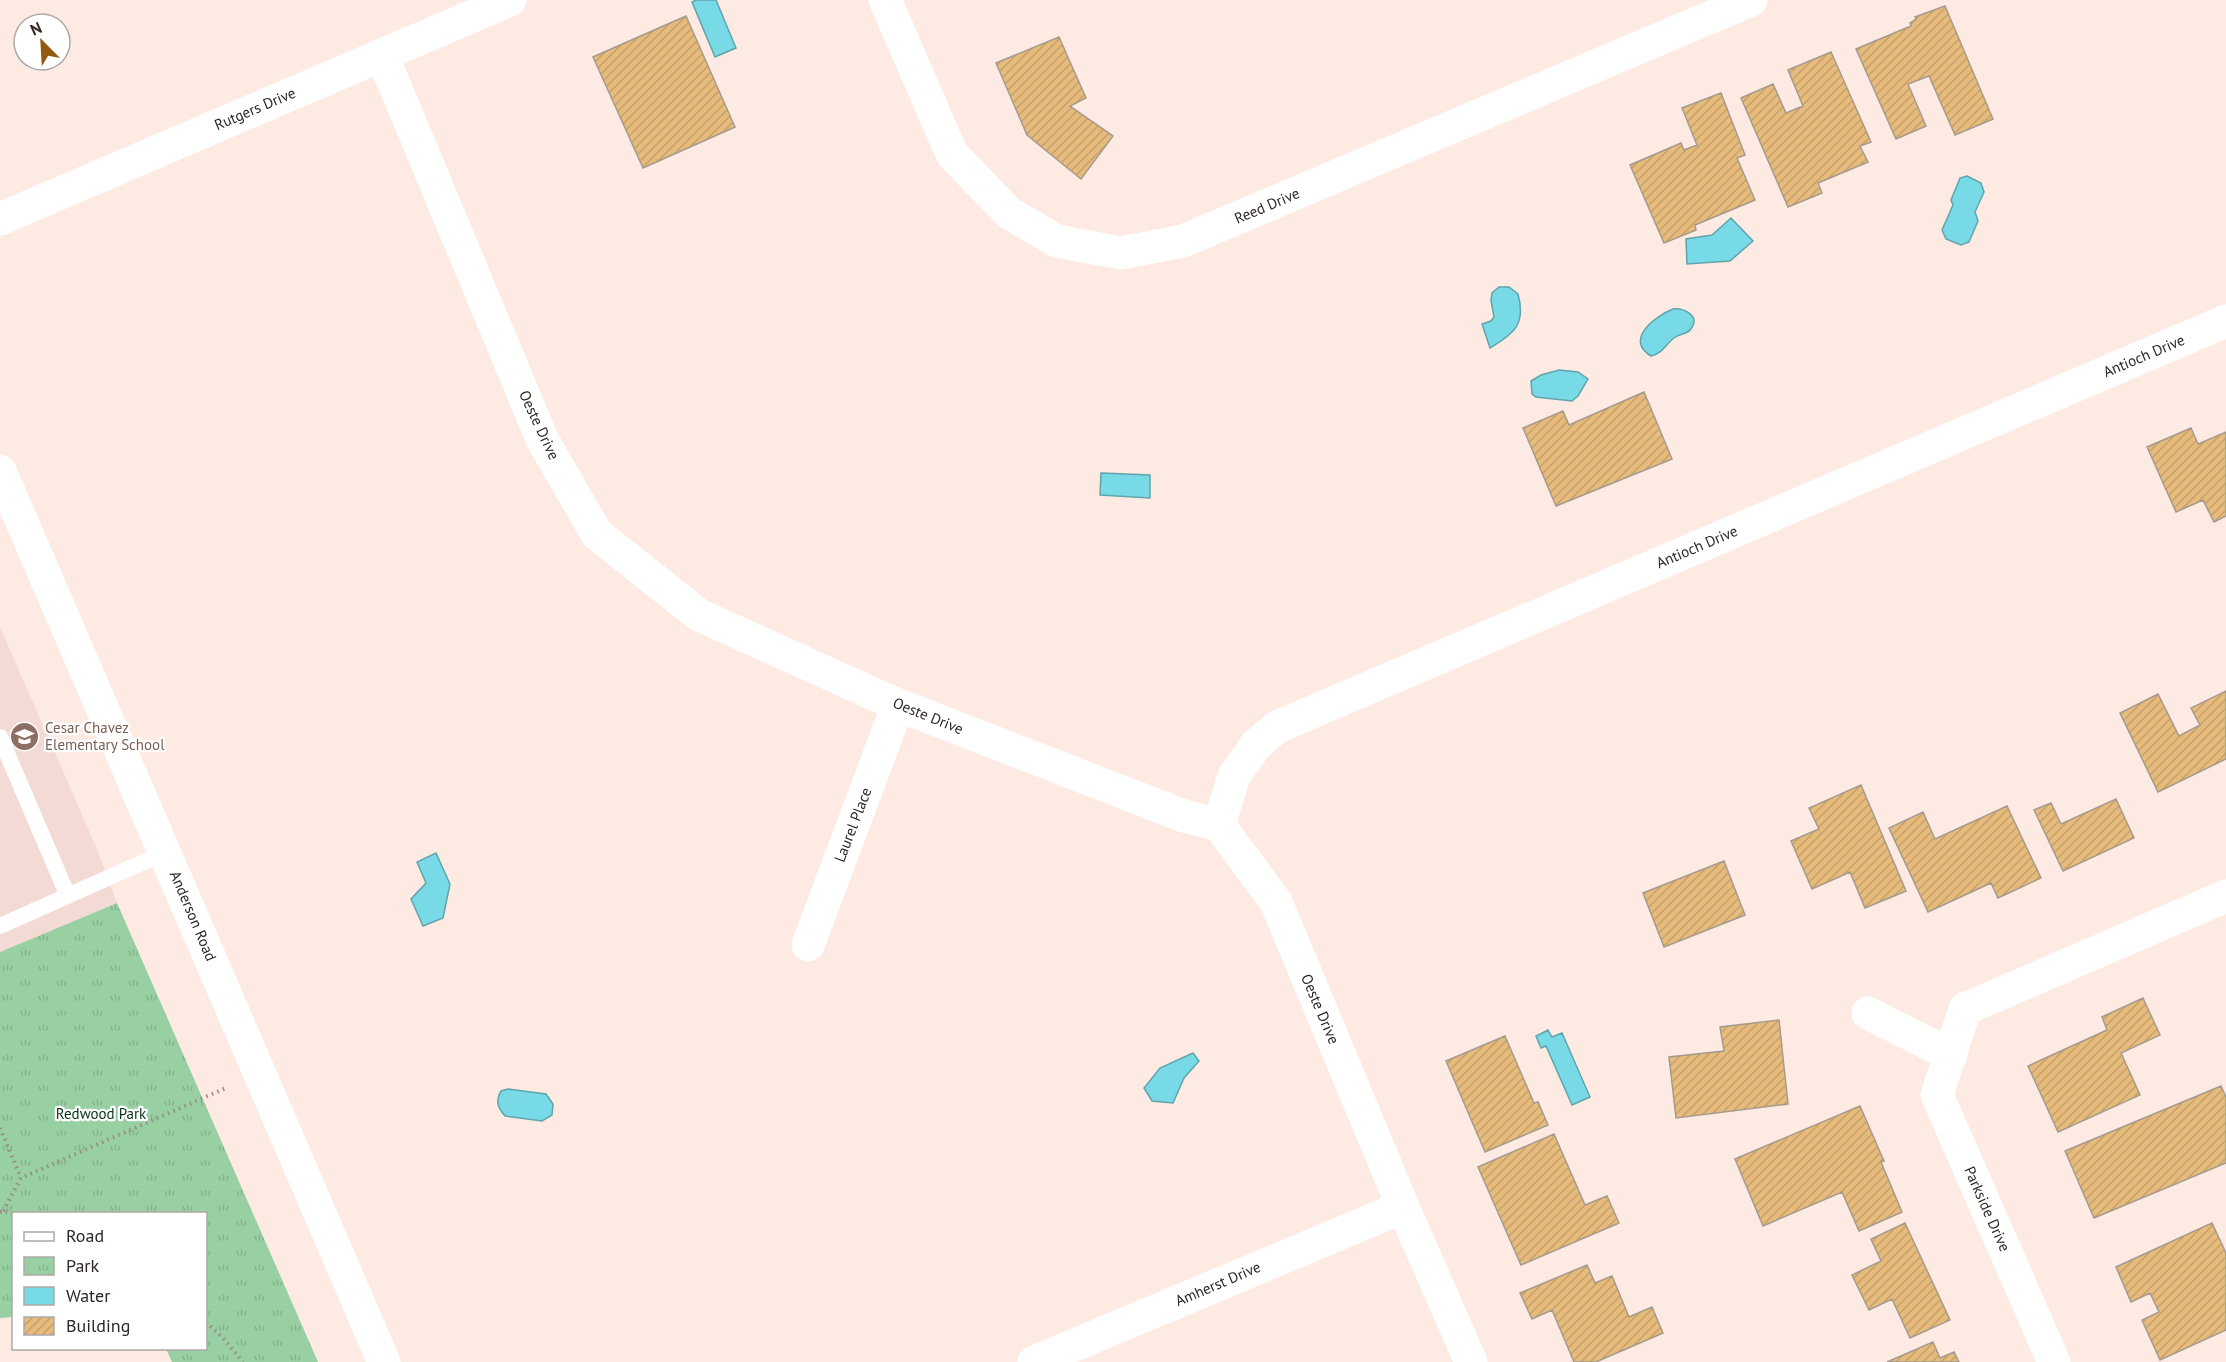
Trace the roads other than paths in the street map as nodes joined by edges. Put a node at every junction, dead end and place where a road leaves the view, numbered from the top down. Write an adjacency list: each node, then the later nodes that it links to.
1 (510, 0): 4 (street, Rutgers Drive)
2 (885, 0): 3 (street, Reed Drive)
3 (1751, 0)
4 (382, 55): 5 (street, Rutgers Drive); 8 (street, Oeste Drive)
5 (0, 219)
6 (2226, 321): 10 (street, Antioch Drive)
7 (0, 471): 11 (street, Anderson Road)
8 (898, 705): 10 (street, Oeste Drive); 15 (street, Laurel Place)
9 (0, 737): 12 (lane)
10 (1219, 825): 18 (street, Oeste Drive)
11 (166, 852): 12 (lane); 19 (street, Anderson Road)
12 (69, 896): 14 (lane)
13 (2226, 896): 17 (street, Parkside Drive)
14 (0, 926)
15 (808, 945)
16 (1868, 1013): 17 (street)
17 (1951, 1055): 22 (street, Parkside Drive)
18 (1403, 1207): 20 (street, Amherst Drive); 21 (street, Oeste Drive)
19 (384, 1362)
20 (1034, 1362)
21 (1471, 1362)
22 (2054, 1362)

